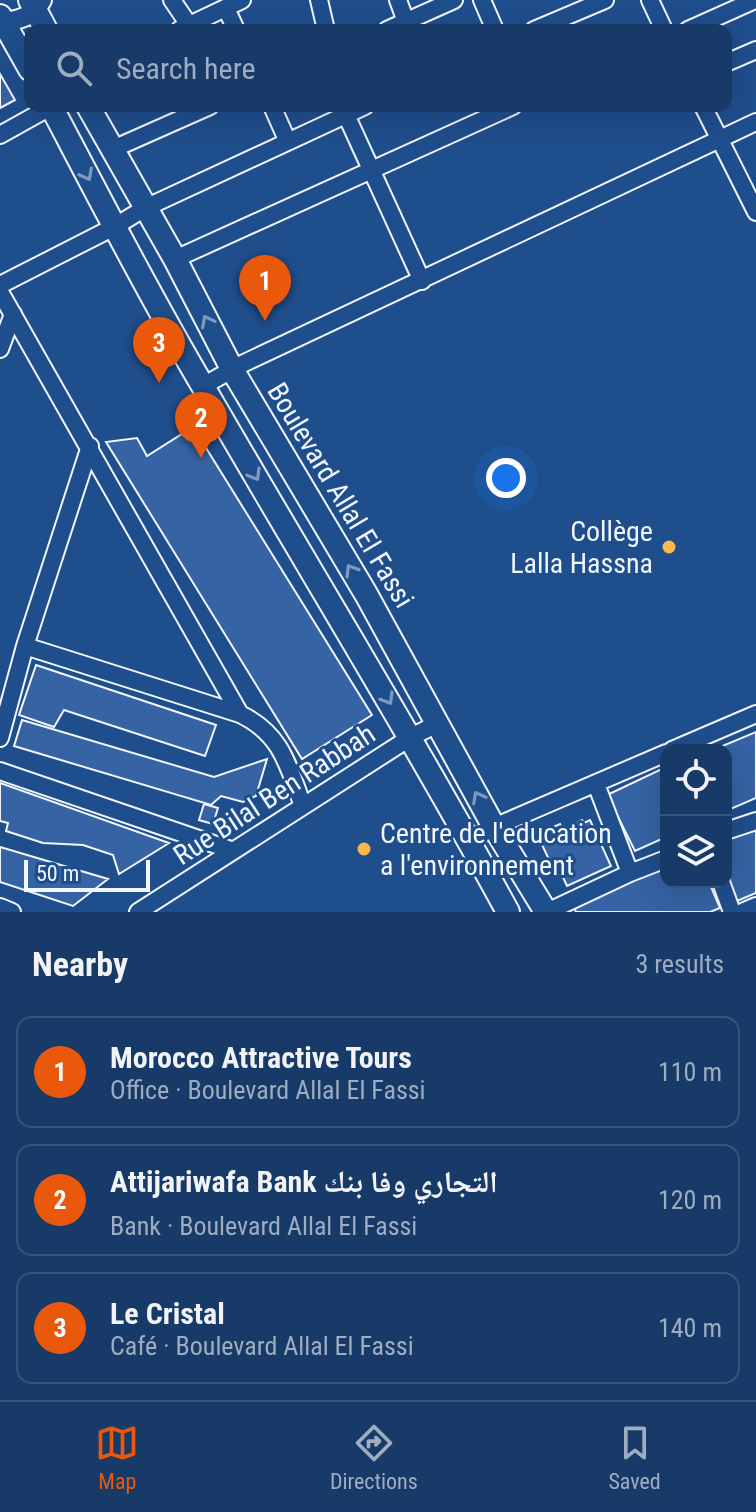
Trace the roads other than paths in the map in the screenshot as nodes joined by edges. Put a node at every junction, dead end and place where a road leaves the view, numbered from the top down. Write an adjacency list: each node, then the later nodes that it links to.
1 (172, 0): 13 (street)
2 (242, 0): 10 (street)
3 (319, 0): 16 (street)
4 (398, 0): 17 (street)
5 (454, 0): 18 (street)
6 (482, 0): 19 (street)
7 (605, 0): 20 (street)
8 (650, 0): 21 (street)
9 (755, 0): 22 (street)
10 (226, 8): 14 (street); 15 (street)
11 (38, 10): 12 (street)
12 (2, 19): 24 (main road)
13 (182, 24)
14 (192, 24)
15 (233, 24)
16 (325, 24)
17 (407, 24)
18 (412, 24)
19 (492, 24)
20 (548, 24)
21 (661, 24)
22 (701, 24)
23 (756, 50): 25 (street)
24 (24, 58)
25 (732, 60)
26 (41, 112): 36 (street)
27 (55, 112): 43 (main road, one-way to 43)
28 (91, 112): 39 (main road, Boulevard Allal El Fassi)
29 (196, 112): 39 (street)
30 (275, 112): 37 (street)
31 (340, 112): 37 (street)
32 (345, 112): 40 (street)
33 (499, 112): 40 (street)
34 (706, 112): 38 (street)
35 (756, 122): 38 (street)
36 (0, 135)
37 (287, 140): 41 (street)
38 (720, 140): 42 (street); 45 (street)
39 (113, 149): 41 (main road, Boulevard Allal El Fassi)
40 (371, 169): 44 (street); 45 (street)
41 (145, 208): 43 (street); 44 (main road, Boulevard Allal El Fassi)
42 (756, 212)
43 (114, 227): 46 (street); 51 (main road)
44 (175, 259): 50 (main road, Boulevard Allal El Fassi, one-way to 44)
45 (422, 281): 50 (street)
46 (0, 285)
47 (0, 292): 48 (street)
48 (13, 314): 49 (street); 52 (street)
49 (0, 349)
50 (233, 371): 51 (street); 56 (main road, Boulevard Allal El Fassi, one-way to 50)
51 (203, 386): 57 (main road, one-way to 57)
52 (90, 446): 53 (street); 54 (street)
53 (25, 646): 54 (street); 58 (street)
54 (240, 714): 63 (street)
55 (756, 714): 59 (street)
56 (439, 723): 57 (street, Rue Bilal Ben Rabbah); 65 (main road, Boulevard Allal El Fassi, one-way to 56)
57 (411, 737): 63 (street, Rue Bilal Ben Rabbah); 67 (main road)
58 (0, 738)
59 (688, 744)
60 (660, 756): 62 (street)
61 (0, 771): 68 (street)
62 (596, 784): 65 (street); 70 (street)
63 (303, 806): 68 (street, Rue Bilal Ben Rabbah)
64 (756, 821): 66 (street)
65 (494, 827): 67 (street); 77 (main road, Boulevard Allal El Fassi)
66 (732, 829)
67 (469, 841): 76 (main road)
68 (231, 850): 75 (street, Rue Bilal Ben Rabbah)
69 (660, 861): 70 (street)
70 (630, 873): 77 (street)
71 (726, 888): 73 (street)
72 (0, 907): 74 (street)
73 (745, 910)
74 (12, 912)
75 (138, 912)
76 (508, 912)
77 (546, 912)

